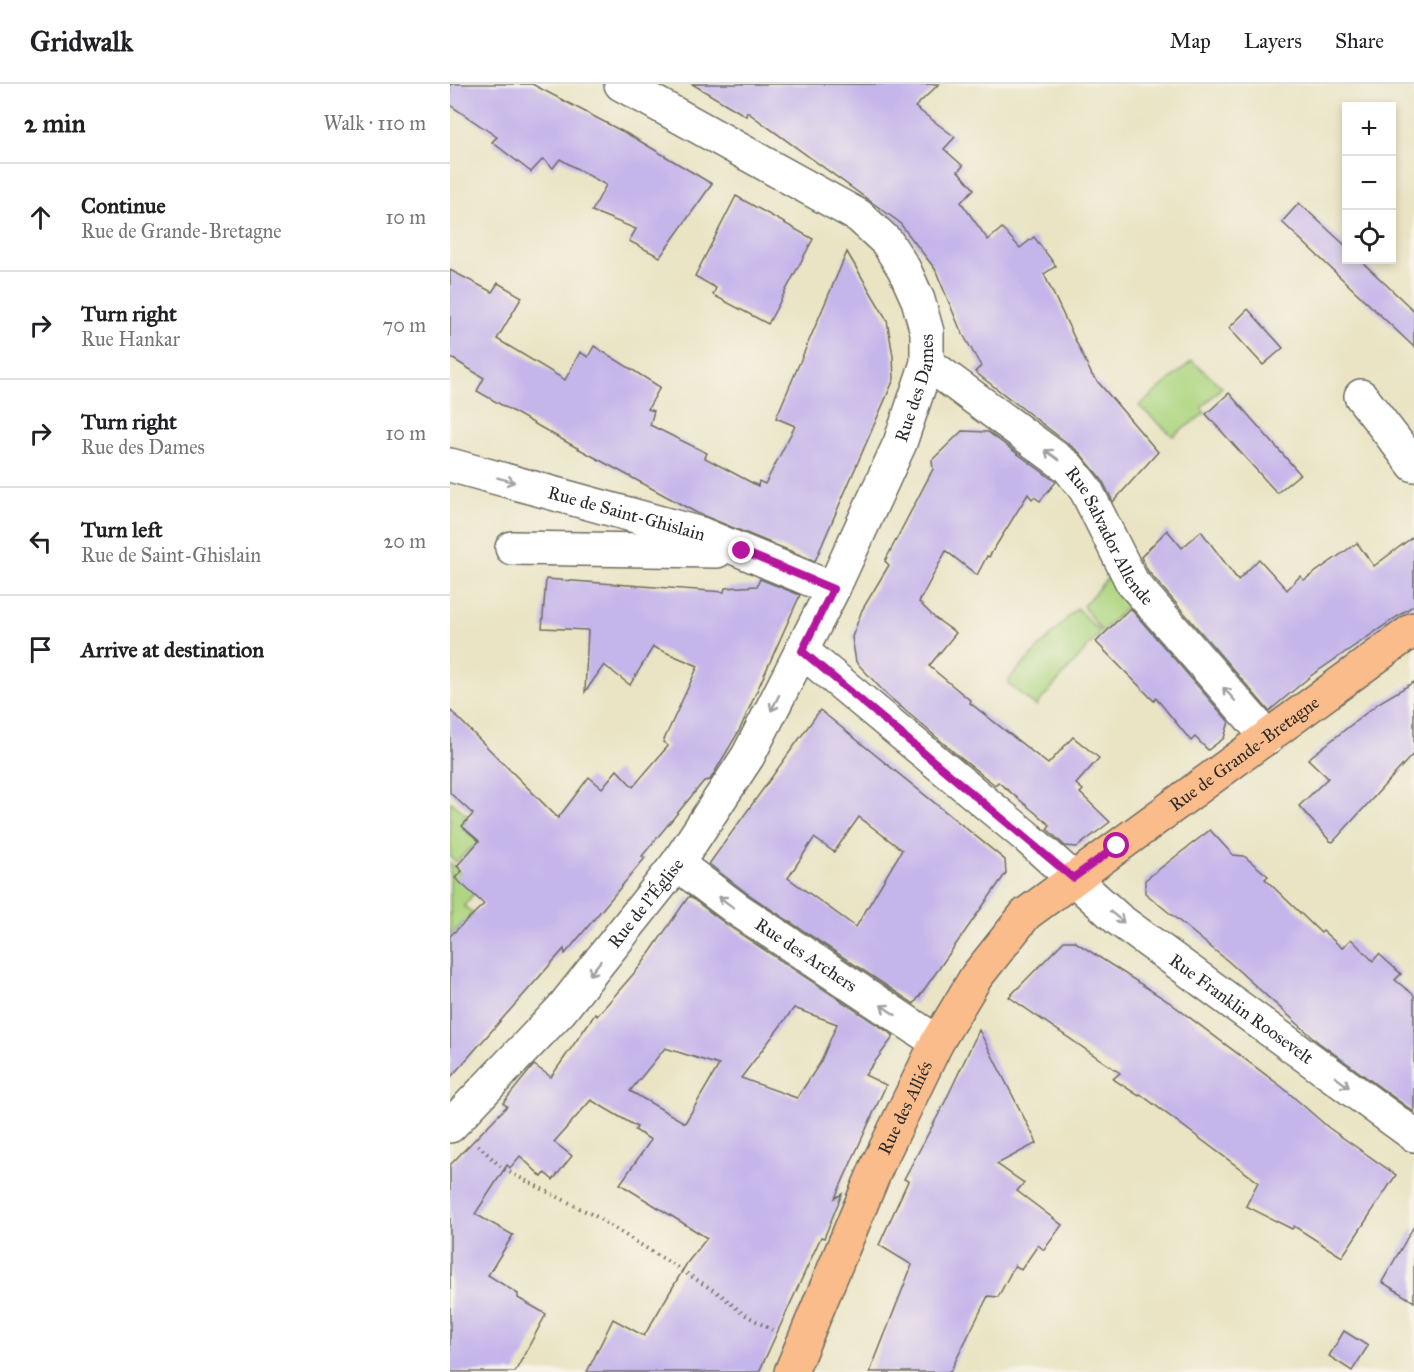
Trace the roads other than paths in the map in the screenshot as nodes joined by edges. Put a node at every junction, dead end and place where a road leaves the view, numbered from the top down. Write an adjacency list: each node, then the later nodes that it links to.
1 (621, 84): 2 (street, Rue des Dames)
2 (927, 363): 8 (street, Rue des Dames); 11 (street, Rue Salvador Allende, one-way to 2)
3 (1361, 396): 5 (street)
4 (450, 465): 7 (street, Rue de Saint-Ghislain, one-way to 7)
5 (1414, 465)
6 (512, 548): 7 (street)
7 (742, 551): 8 (street, Rue de Saint-Ghislain)
8 (833, 589): 10 (street, Rue des Dames)
9 (1414, 629): 11 (main road, Rue de Grande-Bretagne)
10 (802, 651): 12 (street, Rue de l'Église, one-way to 12); 13 (street, Rue Franklin Roosevelt)
11 (1268, 738): 13 (main road, Rue de Grande-Bretagne)
12 (677, 864): 14 (street, Rue des Archers, one-way to 12); 15 (street, Rue de l'Église, one-way to 15)
13 (1073, 878): 14 (main road, Rue des Alliés); 16 (street, Rue Franklin Roosevelt, one-way to 16)
14 (937, 1042): 17 (main road, Rue des Alliés)
15 (452, 1124)
16 (1414, 1135)
17 (798, 1357)

